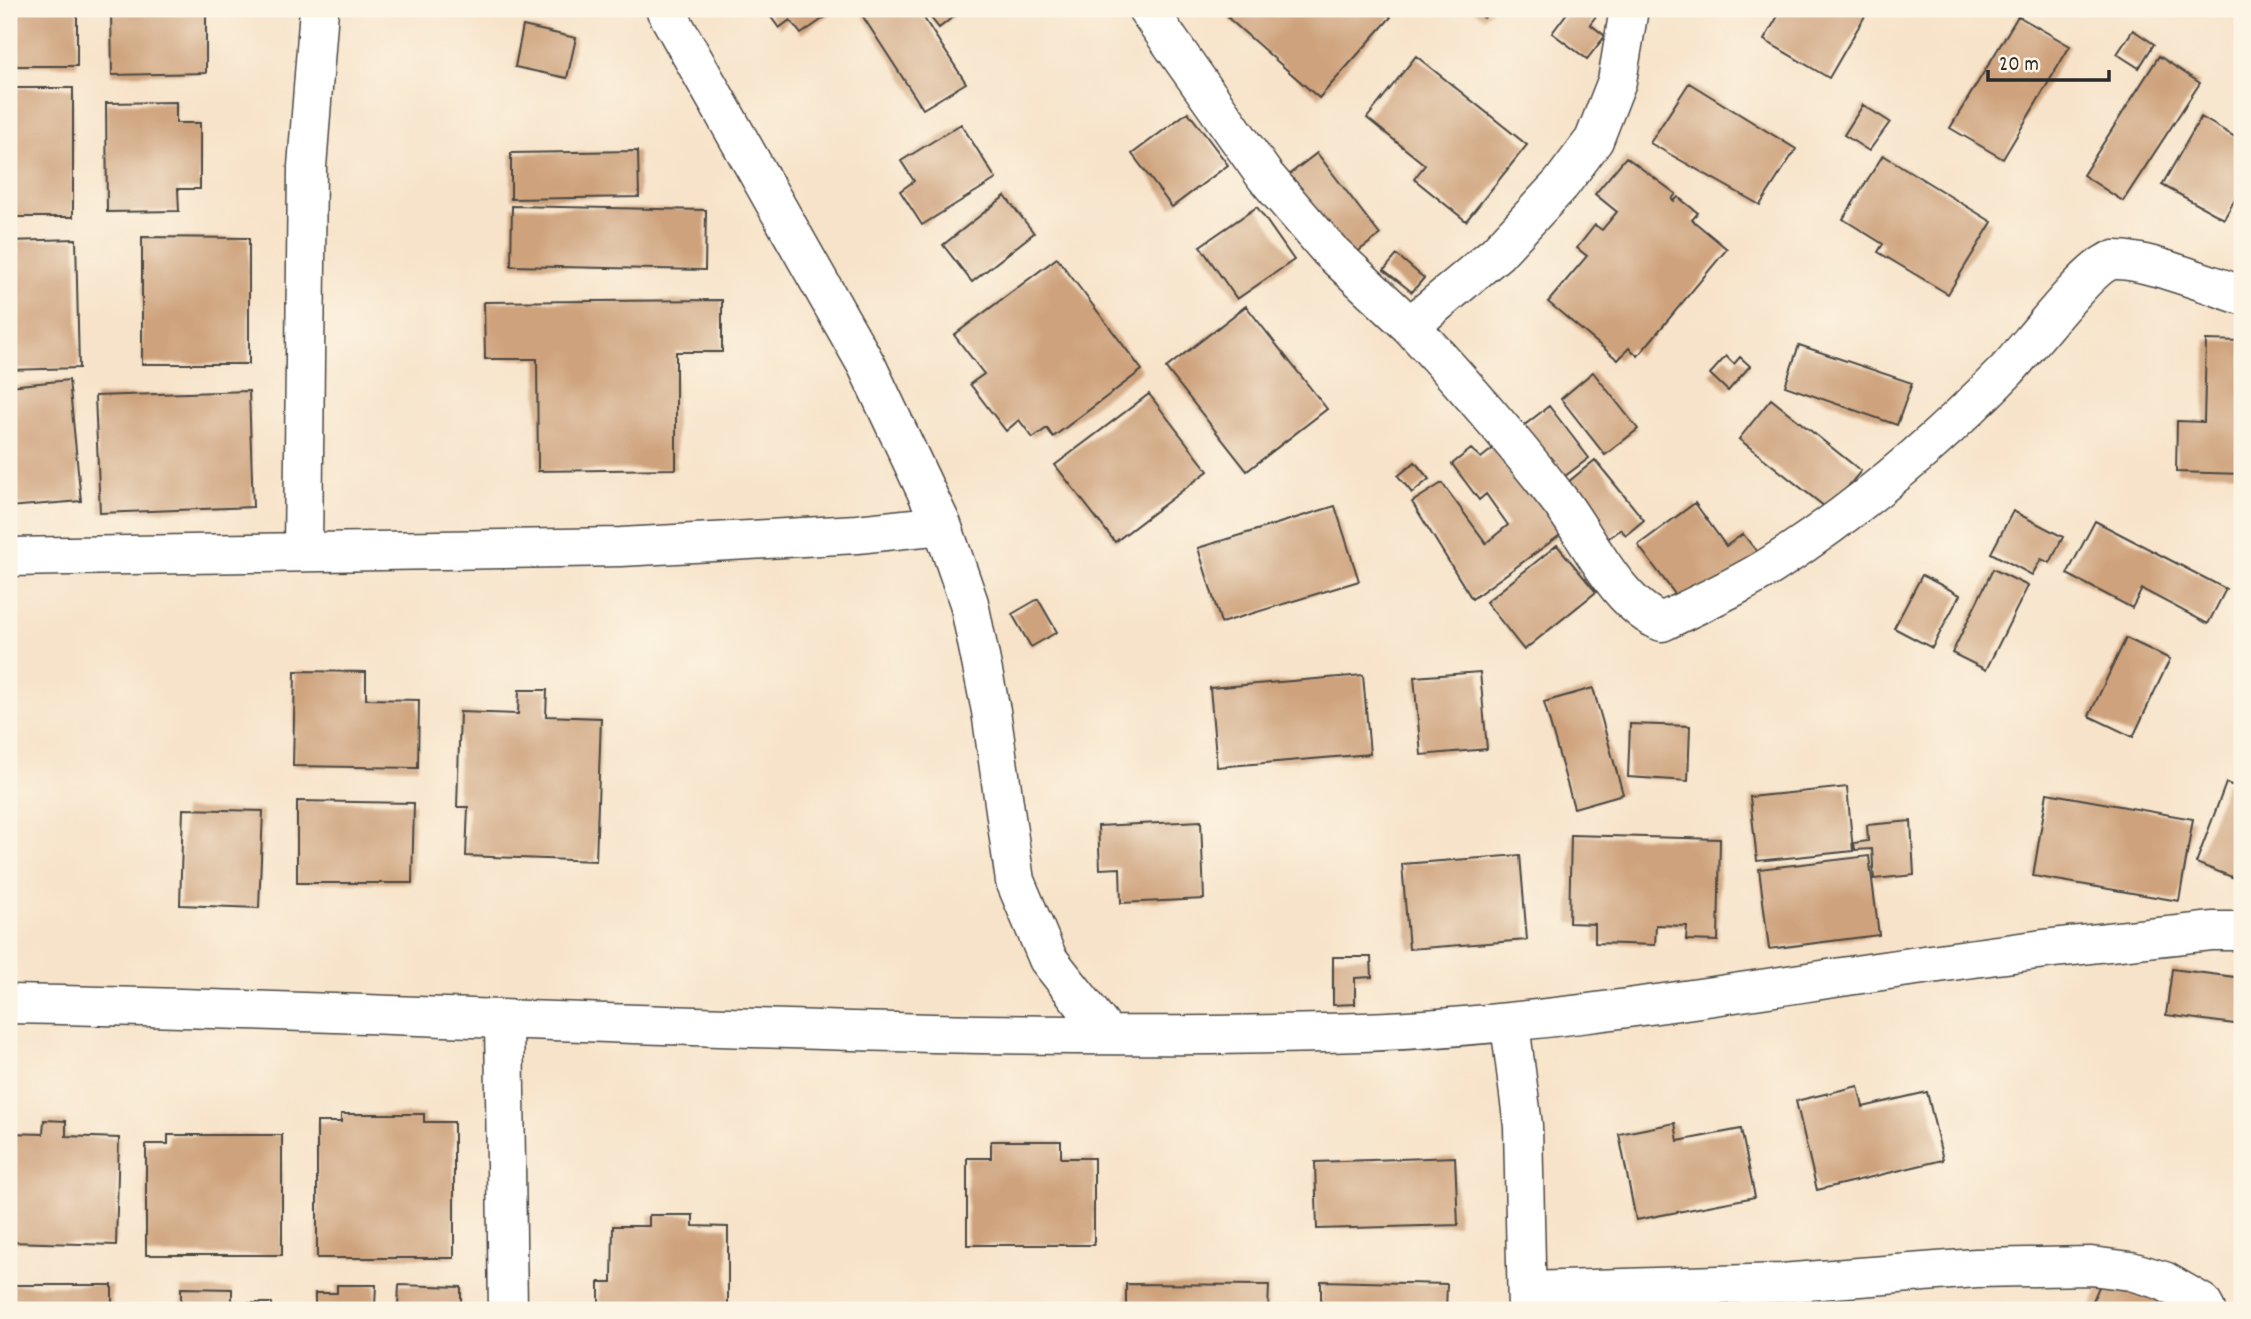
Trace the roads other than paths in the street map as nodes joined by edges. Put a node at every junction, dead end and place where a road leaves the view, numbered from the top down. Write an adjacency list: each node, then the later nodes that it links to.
1 (319, 9): 8 (street)
2 (665, 9): 7 (street)
3 (1147, 9): 6 (street)
4 (1629, 9): 6 (street)
5 (2242, 295): 6 (street)
6 (1410, 326)
7 (942, 525): 8 (street); 14 (street)
8 (303, 551): 9 (street)
9 (9, 558)
10 (2242, 931): 13 (street)
11 (9, 1004): 12 (street)
12 (504, 1020): 14 (street); 16 (street)
13 (1510, 1024): 14 (street); 15 (street)
14 (1107, 1034)
15 (1528, 1301): 17 (street)
16 (508, 1310)
17 (2206, 1310)

